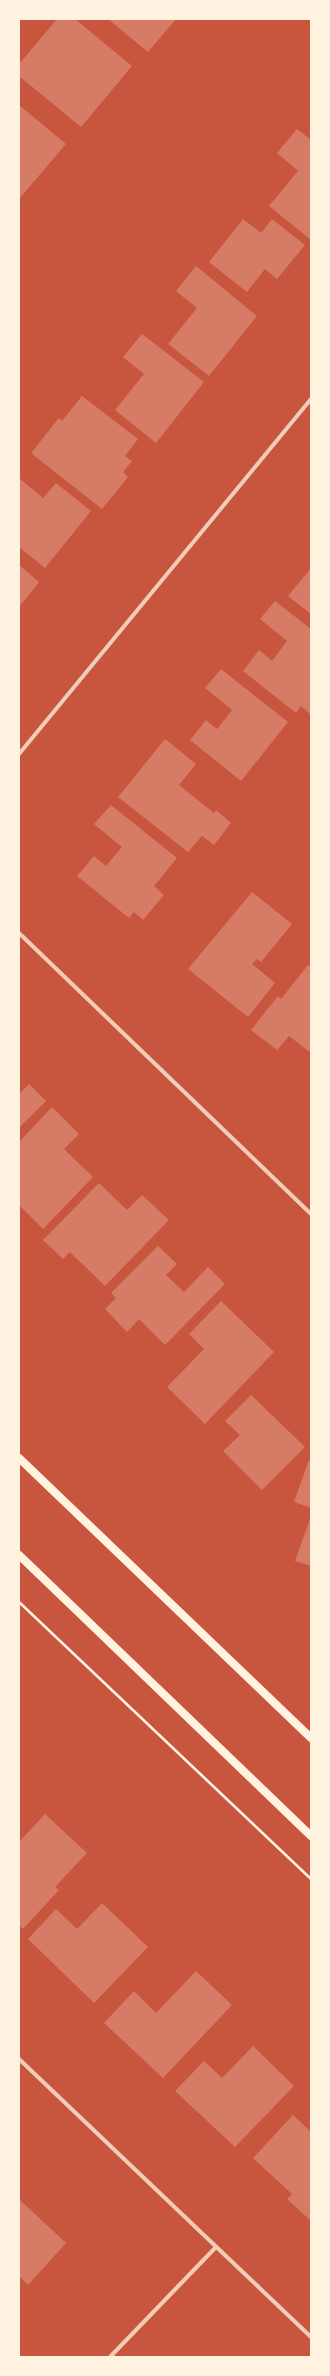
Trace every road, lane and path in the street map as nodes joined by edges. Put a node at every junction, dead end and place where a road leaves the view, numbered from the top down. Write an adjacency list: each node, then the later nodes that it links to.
1 (311, 399): 2 (street)
2 (19, 754)
3 (19, 932): 4 (street)
4 (311, 1214)
5 (19, 1458): 8 (main road)
6 (19, 1555): 9 (main road)
7 (19, 1602): 10 (path)
8 (311, 1738)
9 (311, 1836)
10 (311, 1879)
11 (19, 2059): 12 (street)
12 (216, 2247): 13 (street); 14 (street)
13 (311, 2337)
14 (110, 2357)

